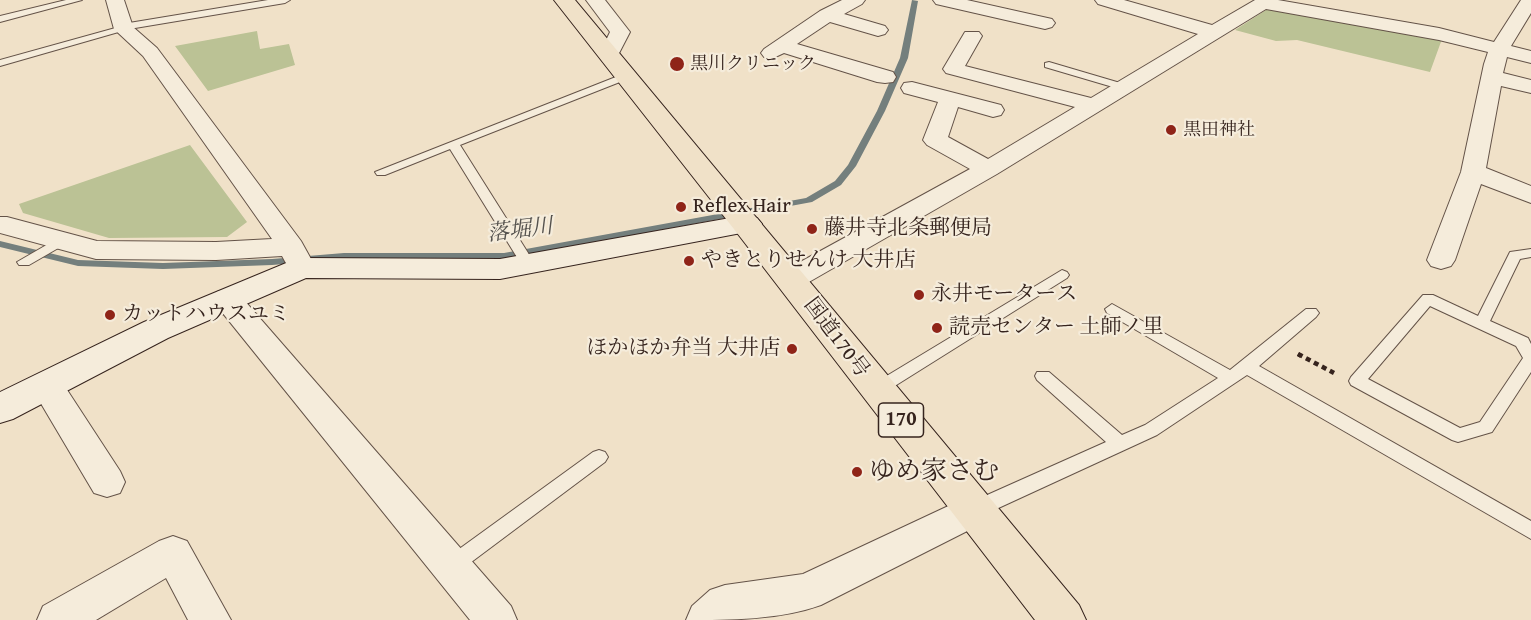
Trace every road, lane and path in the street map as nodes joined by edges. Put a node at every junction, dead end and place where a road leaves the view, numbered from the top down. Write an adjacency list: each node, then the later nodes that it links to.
1 (77, 0): 11 (lane)
2 (115, 0): 13 (street)
3 (285, 0): 13 (lane)
4 (564, 0): 18 (highway, 国道170号 / 170)
5 (595, 0): 18 (street)
6 (942, 0): 12 (street)
7 (1104, 0): 15 (street)
8 (1530, 0): 17 (street)
9 (1266, 2): 15 (street); 17 (street)
10 (842, 4): 14 (street); 23 (street)
11 (0, 19)
12 (1045, 23)
13 (124, 28): 20 (lane); 40 (street)
14 (878, 30)
15 (1214, 32): 25 (street)
16 (972, 36): 29 (street)
17 (1500, 48): 19 (street); 24 (street)
18 (609, 55): 22 (highway, 国道170号 / 170)
19 (1531, 57)
20 (0, 63)
21 (1049, 65): 25 (lane)
22 (626, 76): 31 (lane); 36 (highway, 国道170号 / 170)
23 (885, 77)
24 (1492, 77): 26 (street); 34 (street)
25 (1123, 87): 29 (street)
26 (1531, 87)
27 (912, 88): 28 (street)
28 (950, 99): 30 (street); 32 (street)
29 (1091, 106): 32 (street)
30 (993, 110)
31 (453, 144): 33 (lane); 41 (lane)
32 (988, 169): 45 (street)
33 (381, 172)
34 (1473, 172): 35 (street); 42 (street)
35 (1531, 195)
36 (741, 217): 41 (street); 45 (highway, 国道170号 / 170)
37 (0, 225): 38 (street)
38 (56, 245): 40 (street); 43 (lane)
39 (1531, 253): 49 (lane)
40 (296, 258): 41 (street); 46 (street)
41 (526, 260)
42 (1441, 260)
43 (24, 262)
44 (1062, 275): 57 (lane)
45 (792, 279): 57 (highway, 国道170号 / 170)
46 (227, 299): 56 (street); 64 (street)
47 (1112, 309): 54 (lane)
48 (1311, 313): 50 (lane)
49 (1482, 323): 51 (lane); 55 (lane)
50 (1276, 342): 52 (lane); 55 (path)
51 (1531, 358): 55 (lane)
52 (1247, 367): 54 (lane); 63 (lane)
53 (1043, 376): 59 (lane)
54 (1231, 378): 59 (lane)
55 (1357, 381)
56 (46, 385): 58 (street); 61 (street)
57 (876, 390): 62 (highway, 国道170号 / 170)
58 (0, 409)
59 (1120, 444): 62 (lane)
60 (599, 457): 64 (lane)
61 (107, 482)
62 (974, 510): 68 (street); 69 (highway, 国道170号 / 170)
63 (1531, 531)
64 (451, 566): 67 (street)
65 (58, 620): 66 (street)
66 (210, 620)
67 (496, 620)
68 (707, 620)
69 (1063, 620)

